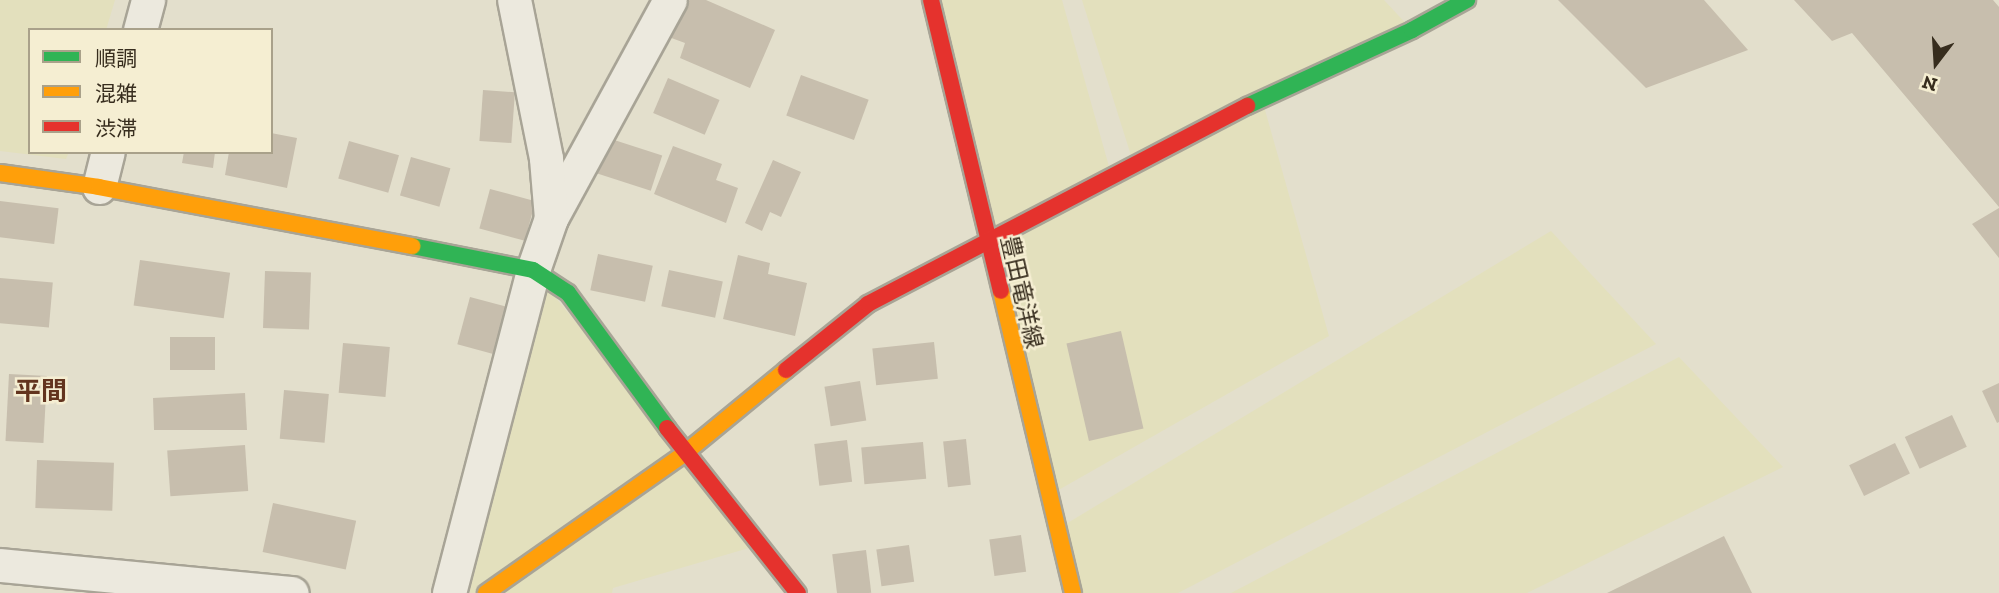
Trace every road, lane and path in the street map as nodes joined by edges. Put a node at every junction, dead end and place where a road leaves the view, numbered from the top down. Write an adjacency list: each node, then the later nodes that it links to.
1 (148, 0): 6 (street)
2 (514, 0): 10 (street)
3 (670, 0): 10 (street)
4 (931, 0): 11 (street, 豊田竜洋線)
5 (1467, 0): 11 (street)
6 (141, 28)
7 (107, 154): 9 (street)
8 (0, 173): 9 (street)
9 (99, 187): 12 (street)
10 (551, 218): 12 (street)
11 (987, 244): 13 (street); 19 (street, 豊田竜洋線)
12 (534, 270): 13 (street); 16 (street)
13 (685, 453): 17 (street); 18 (street)
14 (0, 565): 15 (street)
15 (292, 593)
16 (449, 593)
17 (486, 593)
18 (798, 593)
19 (1073, 593)

